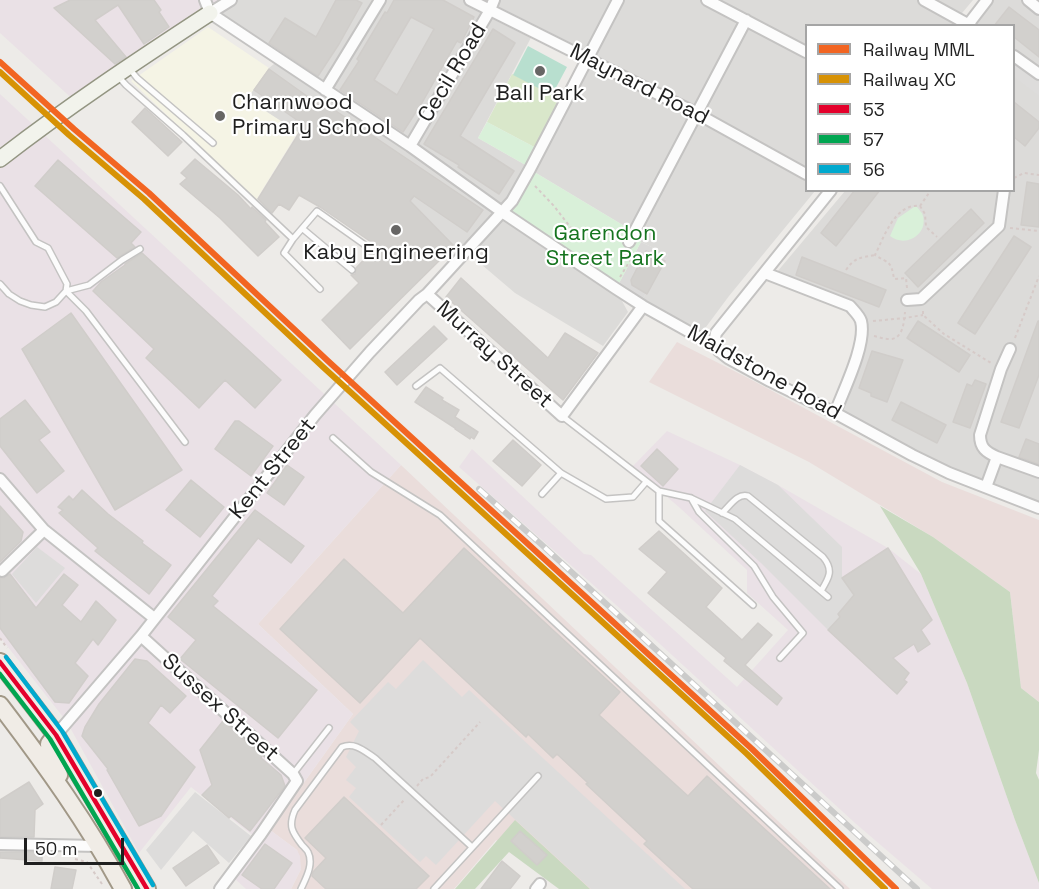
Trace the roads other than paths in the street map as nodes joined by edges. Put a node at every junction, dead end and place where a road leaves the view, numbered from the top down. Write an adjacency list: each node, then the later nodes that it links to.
1 (231, 0): 10 (street)
2 (380, 0): 20 (street)
3 (470, 0): 9 (street, Maynard Road)
4 (618, 0): 17 (street, Kent Street)
5 (707, 0): 12 (street)
6 (924, 0): 13 (street)
7 (987, 0): 14 (street)
8 (1028, 0): 11 (street)
9 (492, 5): 17 (street, Maynard Road); 23 (street, Cecil Road)
10 (207, 7): 18 (street); 20 (street, Maidstone Road)
11 (1039, 9)
12 (746, 20): 15 (street); 21 (street)
13 (967, 24)
14 (970, 24)
15 (805, 51)
16 (1015, 57): 19 (street)
17 (588, 59): 21 (street, Maynard Road); 29 (street, Kent Street)
18 (123, 70): 22 (lane); 24 (street); 31 (lane)
19 (1039, 74)
20 (325, 90): 23 (street, Maidstone Road)
21 (696, 113): 25 (street, Maynard Road); 32 (street)
22 (213, 142)
23 (410, 146): 29 (street, Maidstone Road)
24 (0, 159)
25 (805, 173)
26 (0, 186): 39 (lane)
27 (829, 192): 36 (street)
28 (1004, 192): 41 (street)
29 (502, 212): 40 (street, Kent Street); 42 (street, Maidstone Road)
30 (303, 229): 31 (lane); 33 (lane); 35 (lane)
31 (293, 239): 38 (lane)
32 (629, 242)
33 (365, 245)
34 (140, 249): 39 (lane)
35 (352, 270)
36 (765, 273): 43 (street); 46 (street)
37 (0, 284): 39 (lane)
38 (320, 289)
39 (66, 291): 49 (lane)
40 (427, 294): 47 (street, Murray Street); 66 (street, Kent Street)
41 (907, 300)
42 (643, 306): 43 (street, Maidstone Road); 47 (street)
43 (714, 343): 46 (street, Maidstone Road)
44 (1010, 349): 50 (street)
45 (416, 386): 51 (lane)
46 (835, 413): 55 (street, Maidstone Road)
47 (562, 416): 54 (lane)
48 (333, 438): 85 (lane)
49 (184, 442)
50 (997, 457): 52 (street); 55 (street)
51 (561, 472): 54 (lane); 57 (lane)
52 (1039, 472)
53 (0, 478): 61 (street)
54 (646, 482): 56 (lane)
55 (986, 487): 59 (street, Maidstone Road)
56 (658, 491): 58 (lane); 65 (lane)
57 (542, 494)
58 (691, 498): 60 (lane); 68 (lane)
59 (1039, 508)
60 (722, 513): 63 (lane); 63 (lane)
61 (44, 530): 62 (street); 66 (street)
62 (2, 571)
63 (821, 591): 64 (lane)
64 (828, 597)
65 (753, 605)
66 (154, 618): 67 (street, Kent Street)
67 (141, 636): 73 (street, Kent Street); 75 (street, Sussex Street)
68 (780, 658)
69 (0, 662): 73 (main road)
70 (0, 674): 71 (main road)
71 (1, 709): 76 (main road)
72 (329, 728): 75 (lane)
73 (56, 735): 76 (main road); 81 (main road)
74 (538, 776): 79 (lane)
75 (295, 778): 82 (street)
76 (85, 823): 78 (main road)
77 (0, 844): 78 (street)
78 (98, 846): 80 (main road)
79 (472, 847): 83 (lane); 84 (lane)
80 (123, 889)
81 (147, 889)
82 (220, 889)
83 (301, 889)
84 (434, 889)
85 (840, 889)

